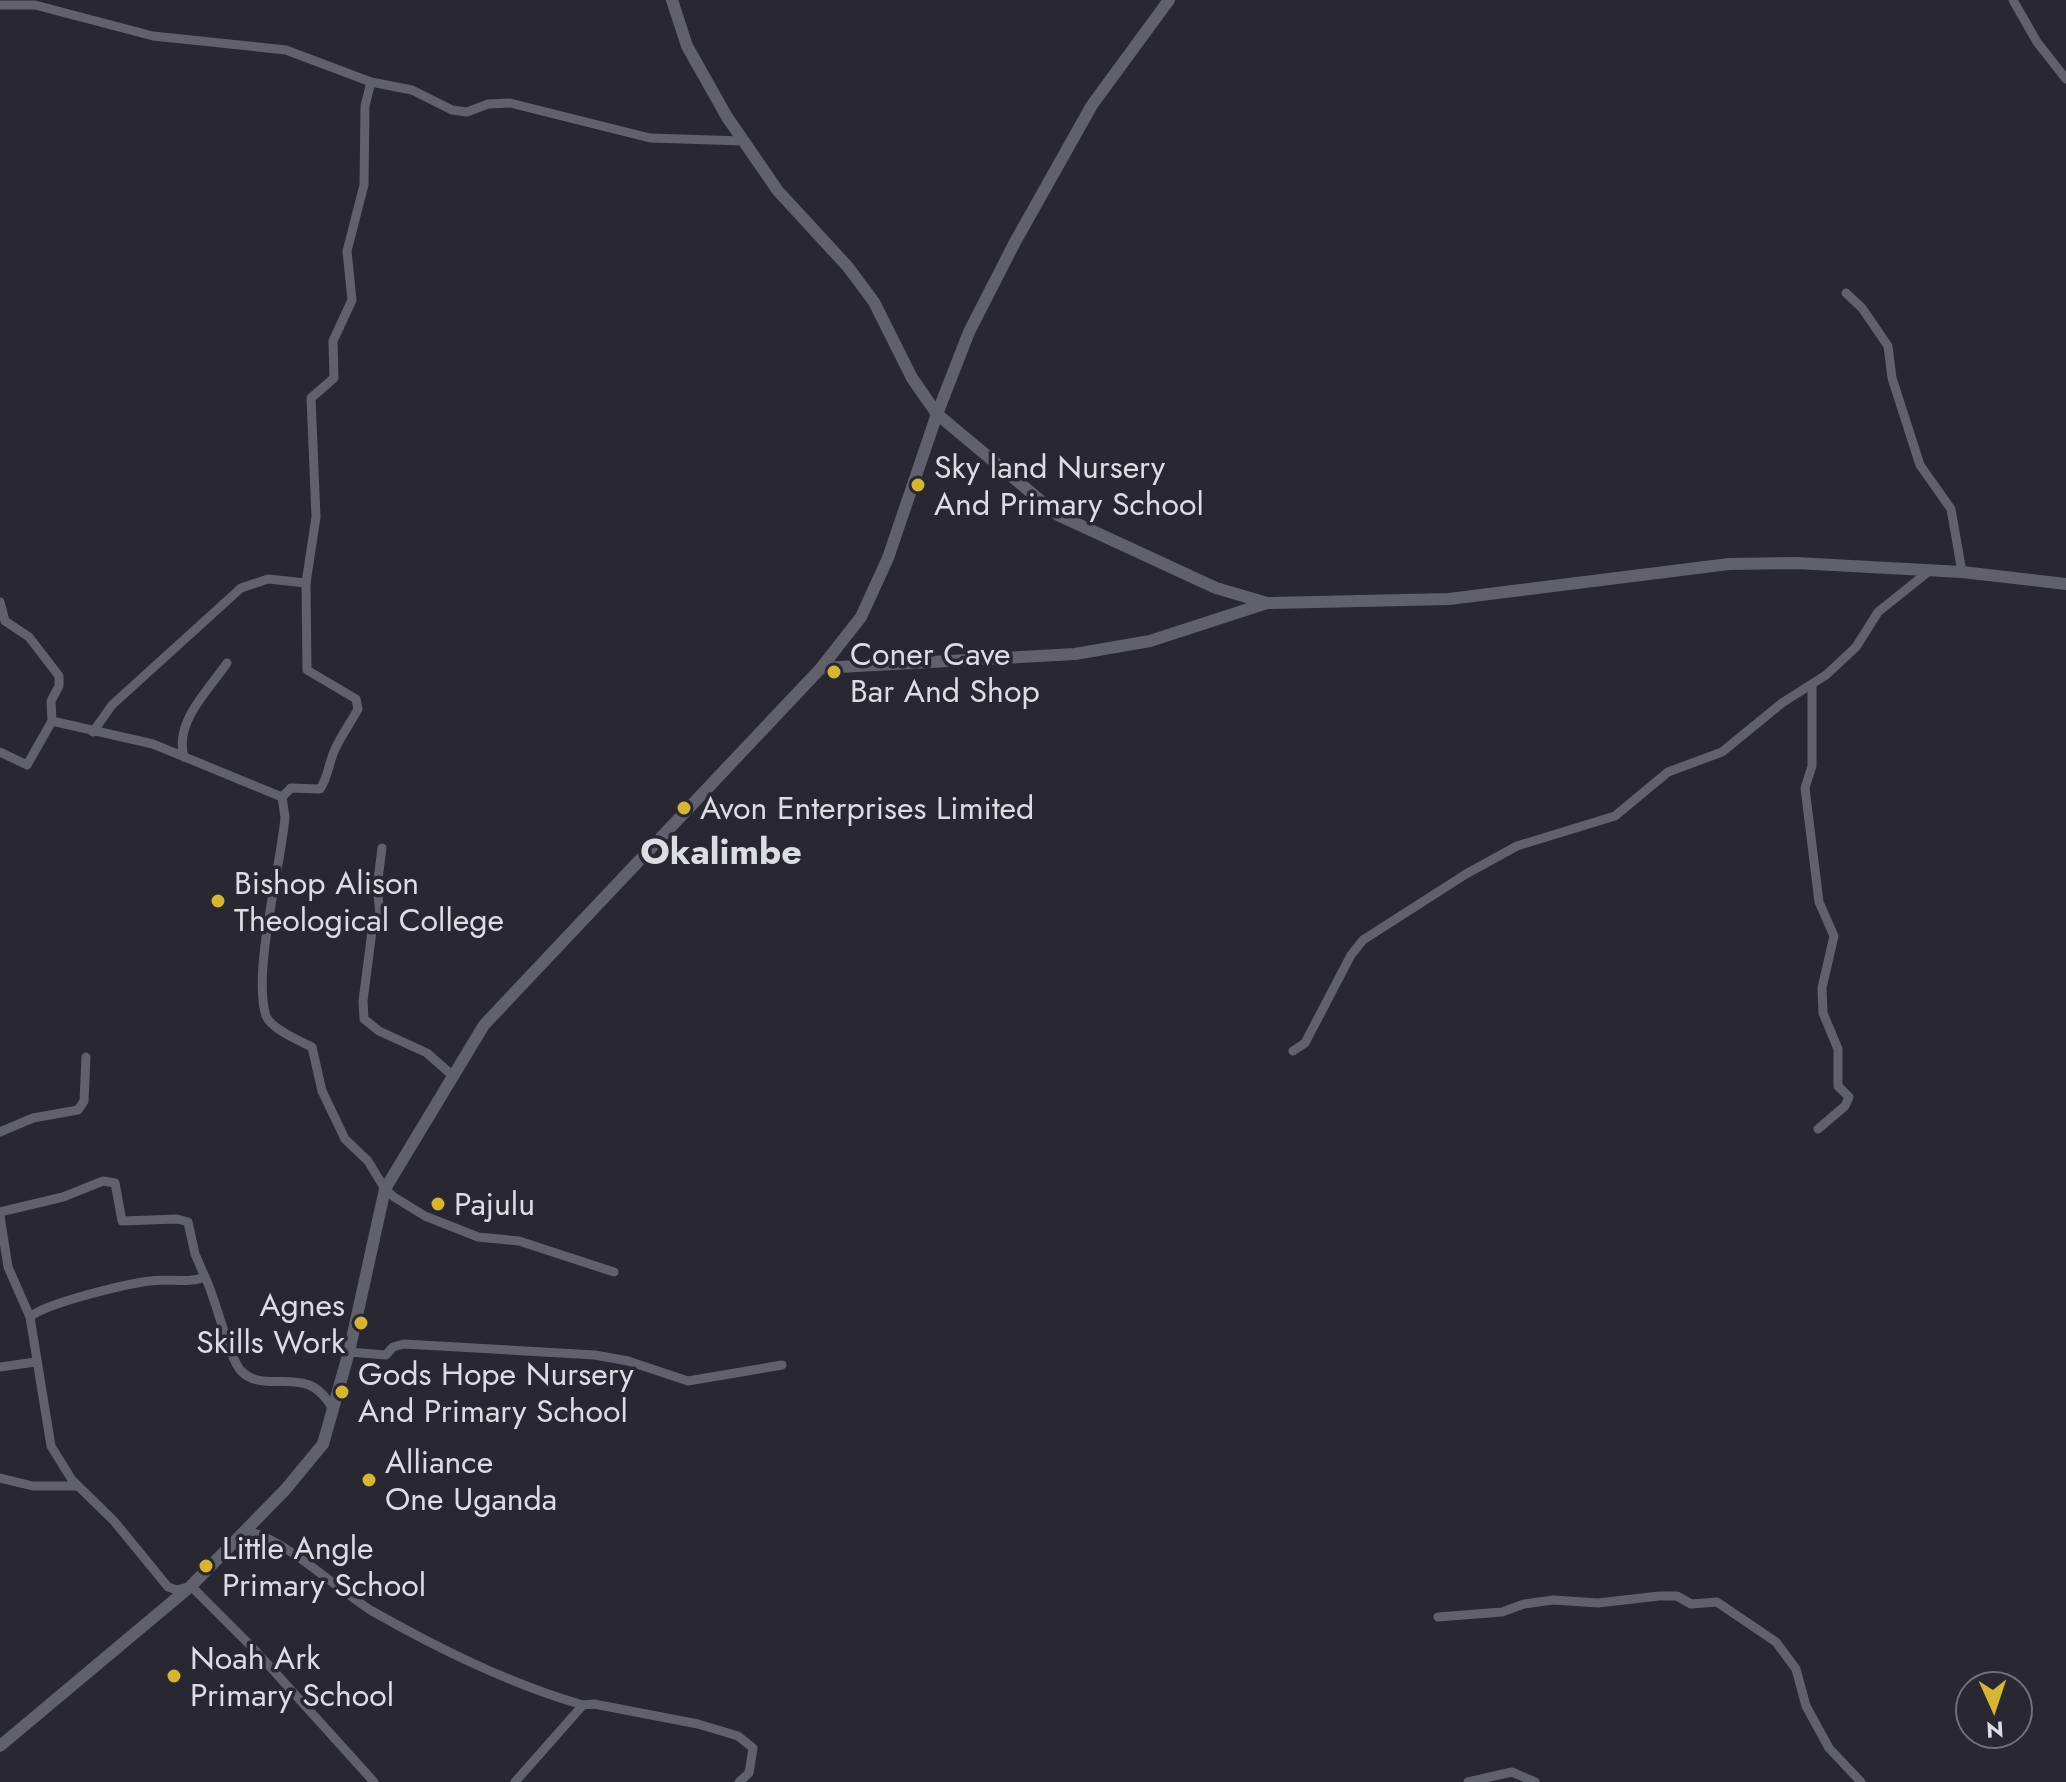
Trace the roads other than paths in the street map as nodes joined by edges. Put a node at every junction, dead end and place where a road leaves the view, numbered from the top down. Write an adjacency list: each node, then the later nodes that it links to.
1 (672, 0): 7 (street)
2 (1169, 0): 9 (street)
3 (2013, 0): 5 (street)
4 (0, 5): 6 (street)
5 (2066, 79)
6 (371, 82): 7 (street); 12 (street)
7 (743, 141): 9 (street)
8 (1846, 293): 11 (street)
9 (937, 414): 15 (street); 17 (street)
10 (1928, 572): 11 (street); 15 (street); 18 (street)
11 (1962, 572): 13 (street)
12 (306, 583): 20 (street); 23 (street)
13 (2066, 584)
14 (0, 602): 19 (street)
15 (1267, 603): 17 (street)
16 (227, 663): 22 (street)
17 (821, 668): 27 (street)
18 (1812, 686): 25 (street); 28 (street)
19 (52, 721): 20 (street); 21 (street)
20 (93, 732): 22 (street)
21 (0, 752)
22 (184, 757): 23 (street)
23 (282, 797): 30 (street)
24 (382, 848): 27 (street)
25 (1293, 1051)
26 (86, 1057): 29 (street)
27 (452, 1075): 30 (street)
28 (1818, 1129)
29 (0, 1132)
30 (385, 1189): 32 (street); 35 (street)
31 (0, 1214): 33 (street); 34 (street)
32 (614, 1272)
33 (205, 1277): 34 (street); 39 (street)
34 (30, 1317): 36 (street)
35 (349, 1352): 37 (street); 39 (street)
36 (35, 1362): 38 (street); 41 (street)
37 (782, 1365)
38 (0, 1367)
39 (334, 1411): 42 (street)
40 (0, 1478): 41 (street)
41 (78, 1486): 43 (street)
42 (244, 1531): 43 (street); 45 (street)
43 (191, 1586): 46 (street); 47 (street)
44 (1438, 1617): 52 (street)
45 (583, 1705): 48 (street); 49 (street)
46 (0, 1746)
47 (374, 1782)
48 (515, 1782)
49 (739, 1782)
50 (1468, 1782): 51 (street)
51 (1535, 1782)
52 (1861, 1782)

